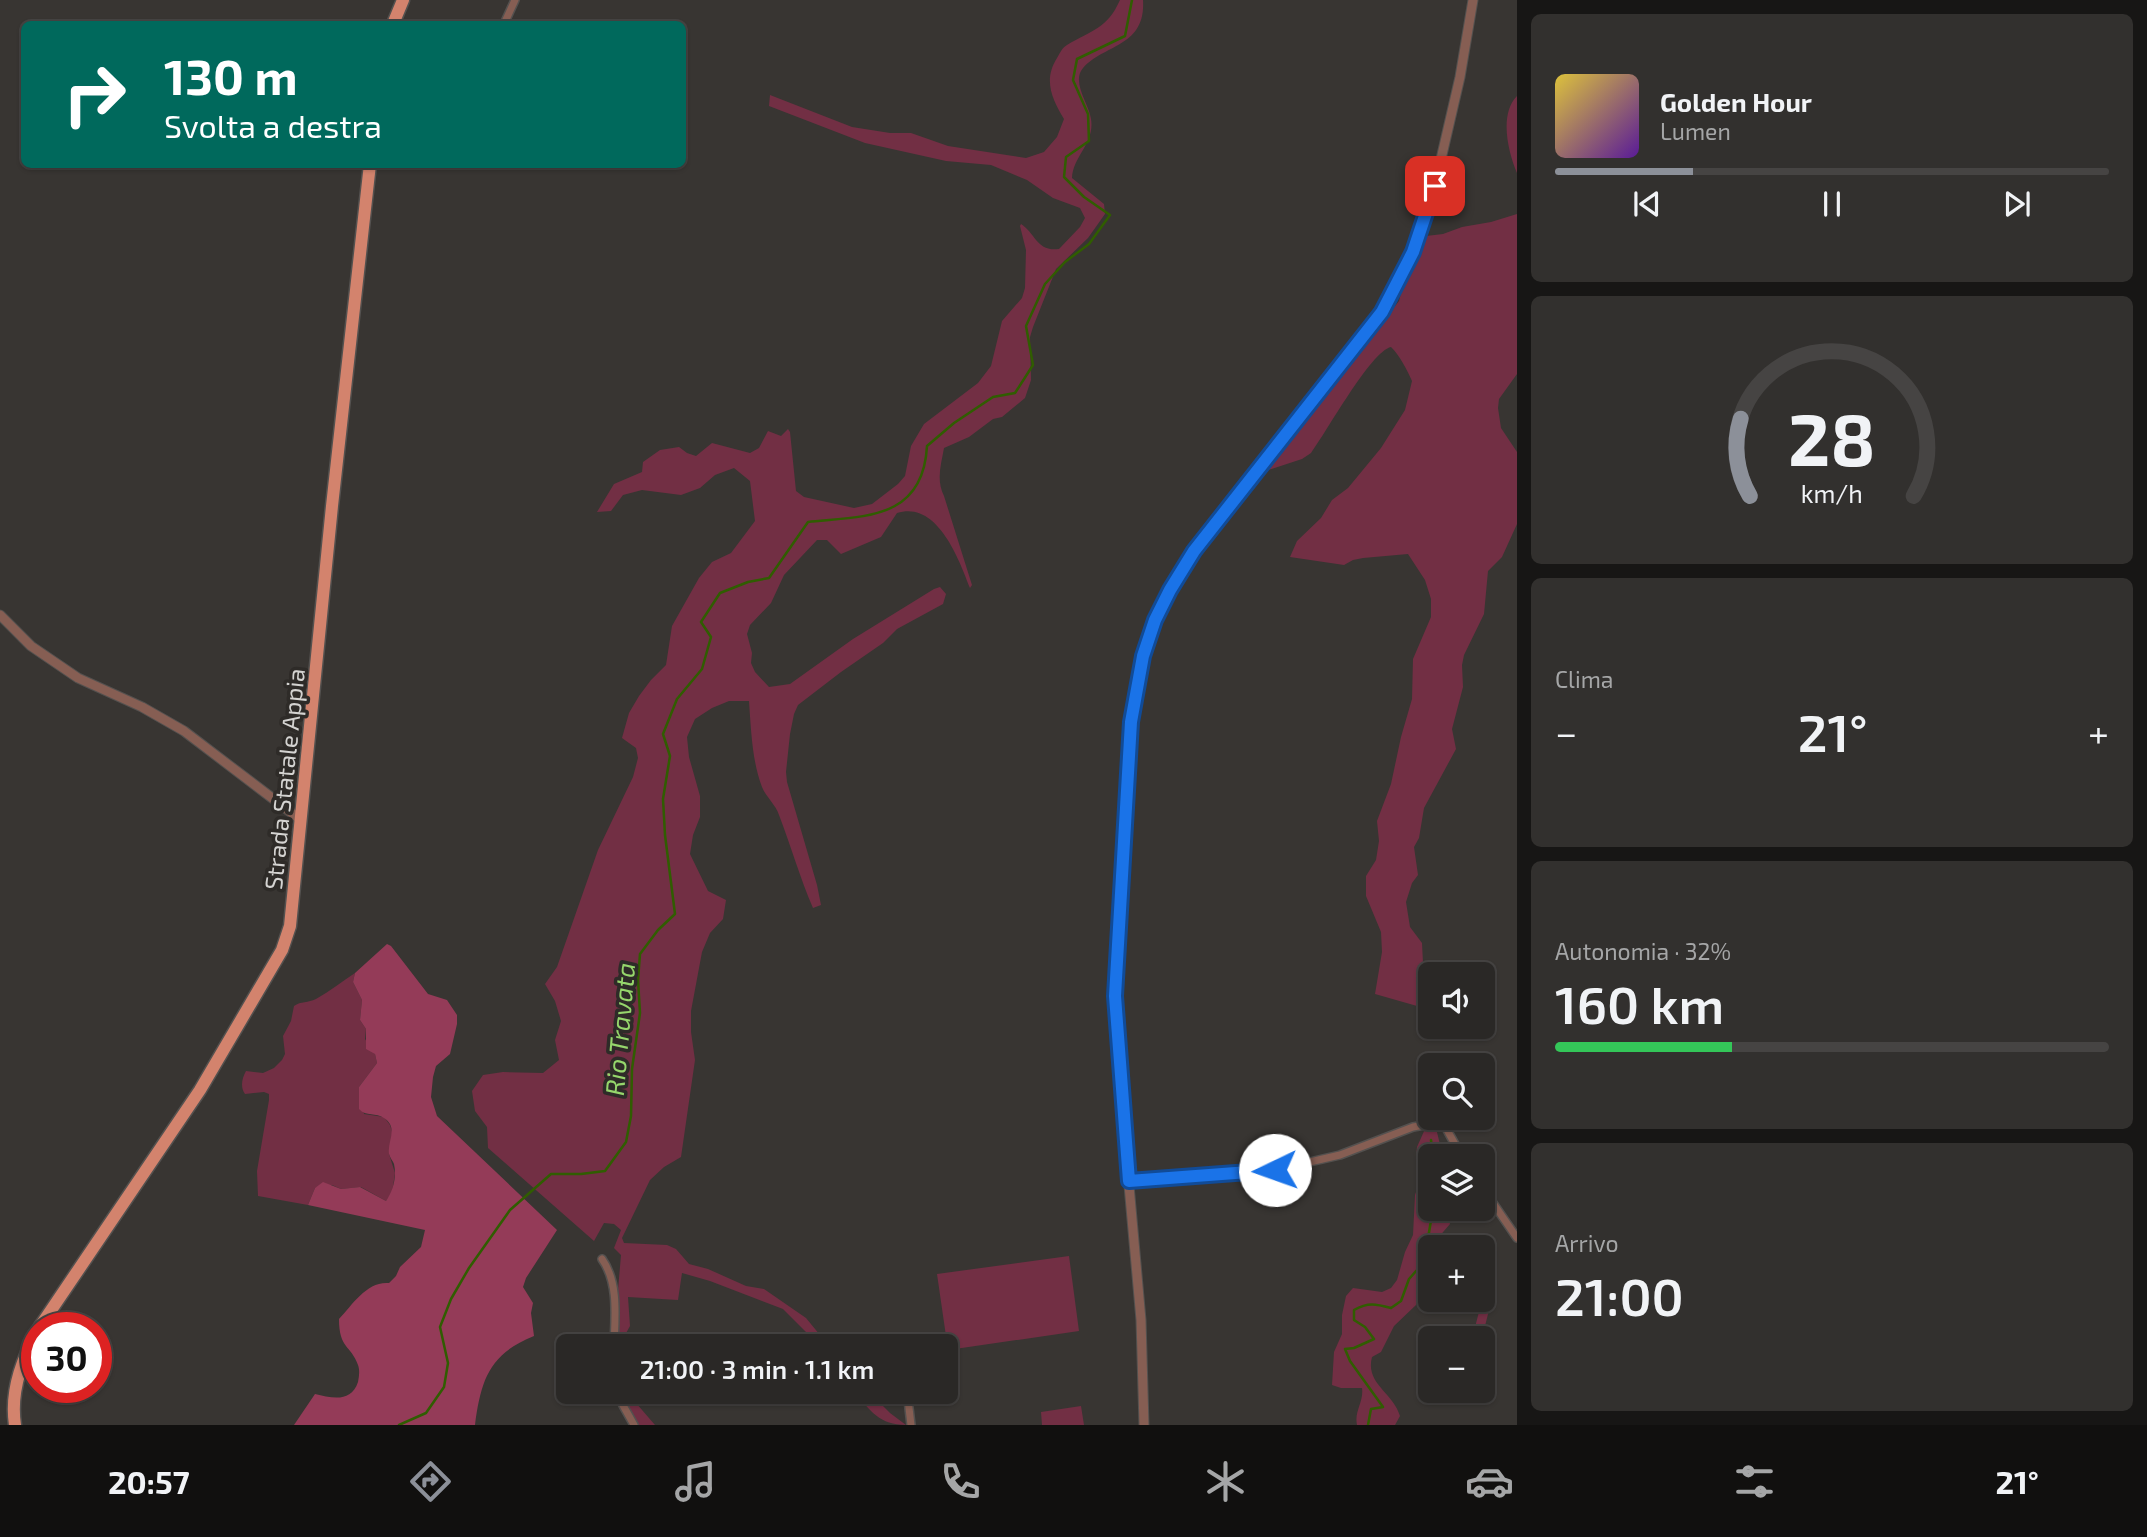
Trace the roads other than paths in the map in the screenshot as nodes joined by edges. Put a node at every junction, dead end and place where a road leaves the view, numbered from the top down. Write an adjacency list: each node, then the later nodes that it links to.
1 (403, 0): 4 (main road)
2 (515, 0): 5 (street)
3 (1473, 0): 11 (street)
4 (394, 21)
5 (505, 21)
6 (370, 168): 8 (main road, Strada Statale Appia)
7 (0, 615): 8 (street)
8 (301, 820): 16 (main road, Strada Statale Appia)
9 (1455, 1144): 10 (street)
10 (1294, 1166): 11 (street); 12 (street)
11 (1129, 1181): 24 (street)
12 (1295, 1195)
13 (1495, 1205): 14 (street)
14 (1517, 1238)
15 (602, 1259): 17 (street)
16 (50, 1312)
17 (614, 1334)
18 (21, 1367): 21 (main road)
19 (622, 1404): 22 (street)
20 (909, 1404): 23 (street)
21 (15, 1425)
22 (634, 1425)
23 (911, 1425)
24 (1144, 1425)

